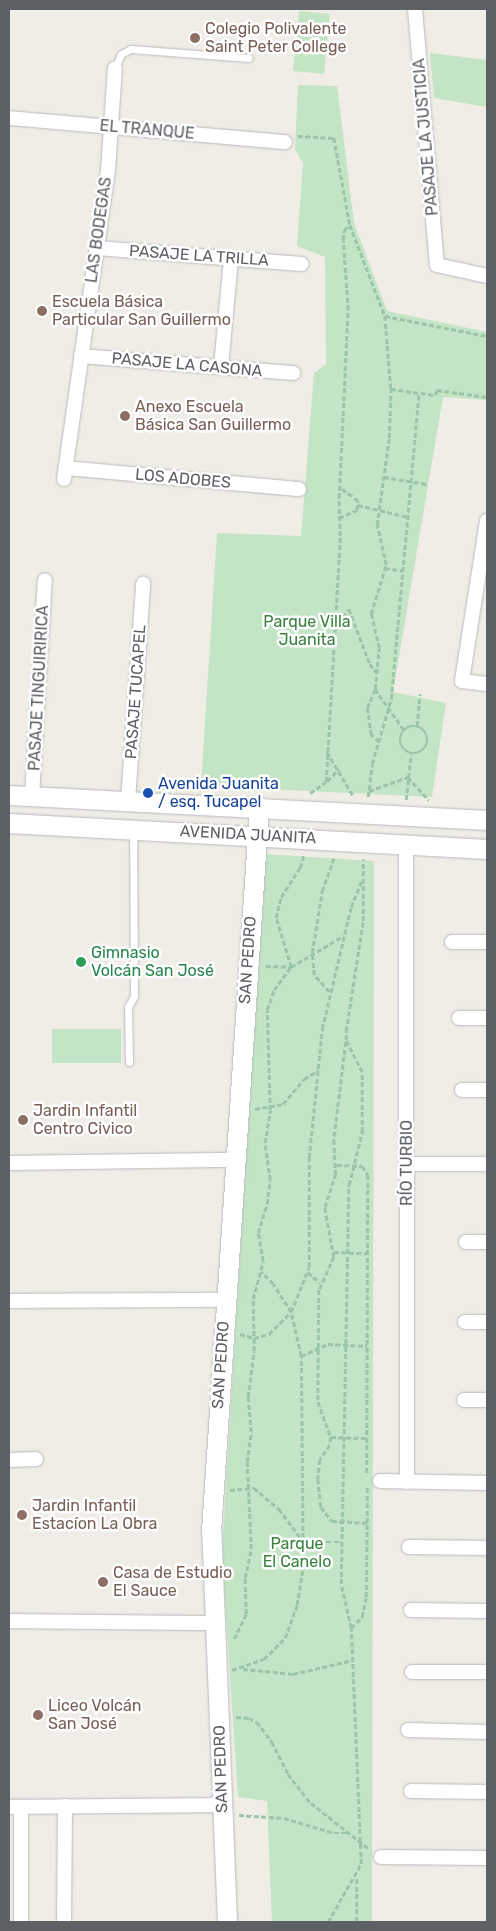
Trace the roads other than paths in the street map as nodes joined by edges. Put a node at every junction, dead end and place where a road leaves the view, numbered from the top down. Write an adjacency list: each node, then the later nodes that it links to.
1 (415, 9): 10 (street, PASAJE LA JUSTICIA)
2 (249, 58): 3 (lane)
3 (115, 68): 5 (street, LAS BODEGAS)
4 (9, 118): 5 (street, EL TRANQUE)
5 (112, 128): 6 (street, EL TRANQUE); 7 (street, LAS BODEGAS)
6 (286, 139)
7 (97, 248): 8 (street, PASAJE LA TRILLA); 11 (street, LAS BODEGAS)
8 (232, 259): 9 (street, PASAJE LA TRILLA); 12 (street)
9 (301, 264)
10 (487, 276)
11 (82, 356): 12 (street, PASAJE LA CASONA); 14 (street, LAS BODEGAS)
12 (222, 367): 13 (street, PASAJE LA CASONA)
13 (293, 373)
14 (65, 474): 15 (street, LOS ADOBES)
15 (300, 489)
16 (487, 521): 19 (street)
17 (45, 580): 21 (street, PASAJE TINGUIRIRICA)
18 (143, 584): 22 (street, PASAJE TUCAPEL)
19 (487, 684)
20 (9, 795): 21 (street, AVENIDA JUANITA)
21 (32, 796): 22 (street, AVENIDA JUANITA)
22 (128, 801): 23 (street, AVENIDA JUANITA)
23 (259, 808): 24 (street, AVENIDA JUANITA); 27 (street, SAN PEDRO)
24 (487, 820)
25 (9, 823): 26 (street, AVENIDA JUANITA)
26 (133, 829): 27 (street, AVENIDA JUANITA); 34 (lane)
27 (256, 835): 28 (street, AVENIDA JUANITA); 37 (street, SAN PEDRO)
28 (406, 844): 29 (street, AVENIDA JUANITA); 39 (street, RÍO TURBIO)
29 (487, 849)
30 (452, 942): 31 (street)
31 (487, 942)
32 (459, 1018): 33 (street)
33 (487, 1018)
34 (129, 1062)
35 (462, 1090): 36 (street)
36 (487, 1090)
37 (235, 1160): 38 (street); 43 (street, SAN PEDRO)
38 (9, 1163)
39 (407, 1164): 40 (street); 52 (street, RÍO TURBIO)
40 (487, 1164)
41 (466, 1242): 42 (street)
42 (487, 1242)
43 (226, 1300): 44 (street); 59 (street, SAN PEDRO)
44 (9, 1302)
45 (465, 1322): 46 (street)
46 (487, 1322)
47 (464, 1400): 48 (street)
48 (487, 1400)
49 (36, 1459): 50 (street)
50 (9, 1460)
51 (371, 1481): 52 (street)
52 (407, 1482): 53 (street)
53 (487, 1483)
54 (409, 1547): 55 (street)
55 (487, 1548)
56 (410, 1610): 57 (street)
57 (487, 1611)
58 (9, 1621): 59 (street)
59 (214, 1623): 68 (street, SAN PEDRO)
60 (412, 1672): 61 (street)
61 (487, 1672)
62 (408, 1730): 63 (street)
63 (487, 1732)
64 (411, 1791): 65 (street)
65 (487, 1792)
66 (65, 1806): 67 (street); 68 (street); 72 (street)
67 (15, 1807): 71 (street)
68 (223, 1812): 73 (street, SAN PEDRO)
69 (381, 1857): 70 (street)
70 (487, 1858)
71 (21, 1922)
72 (64, 1922)
73 (227, 1922)

